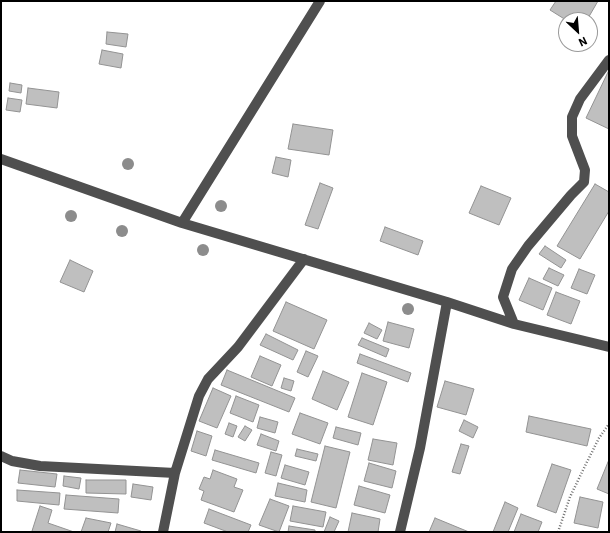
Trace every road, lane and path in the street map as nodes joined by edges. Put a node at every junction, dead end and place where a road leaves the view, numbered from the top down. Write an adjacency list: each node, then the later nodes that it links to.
1 (320, 1): 4 (street)
2 (609, 60): 7 (street)
3 (1, 159): 4 (street)
4 (182, 223): 5 (street)
5 (304, 259): 6 (street); 11 (street)
6 (447, 302): 7 (street); 13 (street)
7 (514, 324): 8 (street)
8 (609, 348)
9 (609, 424): 14 (path)
10 (1, 456): 11 (street)
11 (175, 472): 12 (street)
12 (162, 532)
13 (400, 532)
14 (558, 532)

